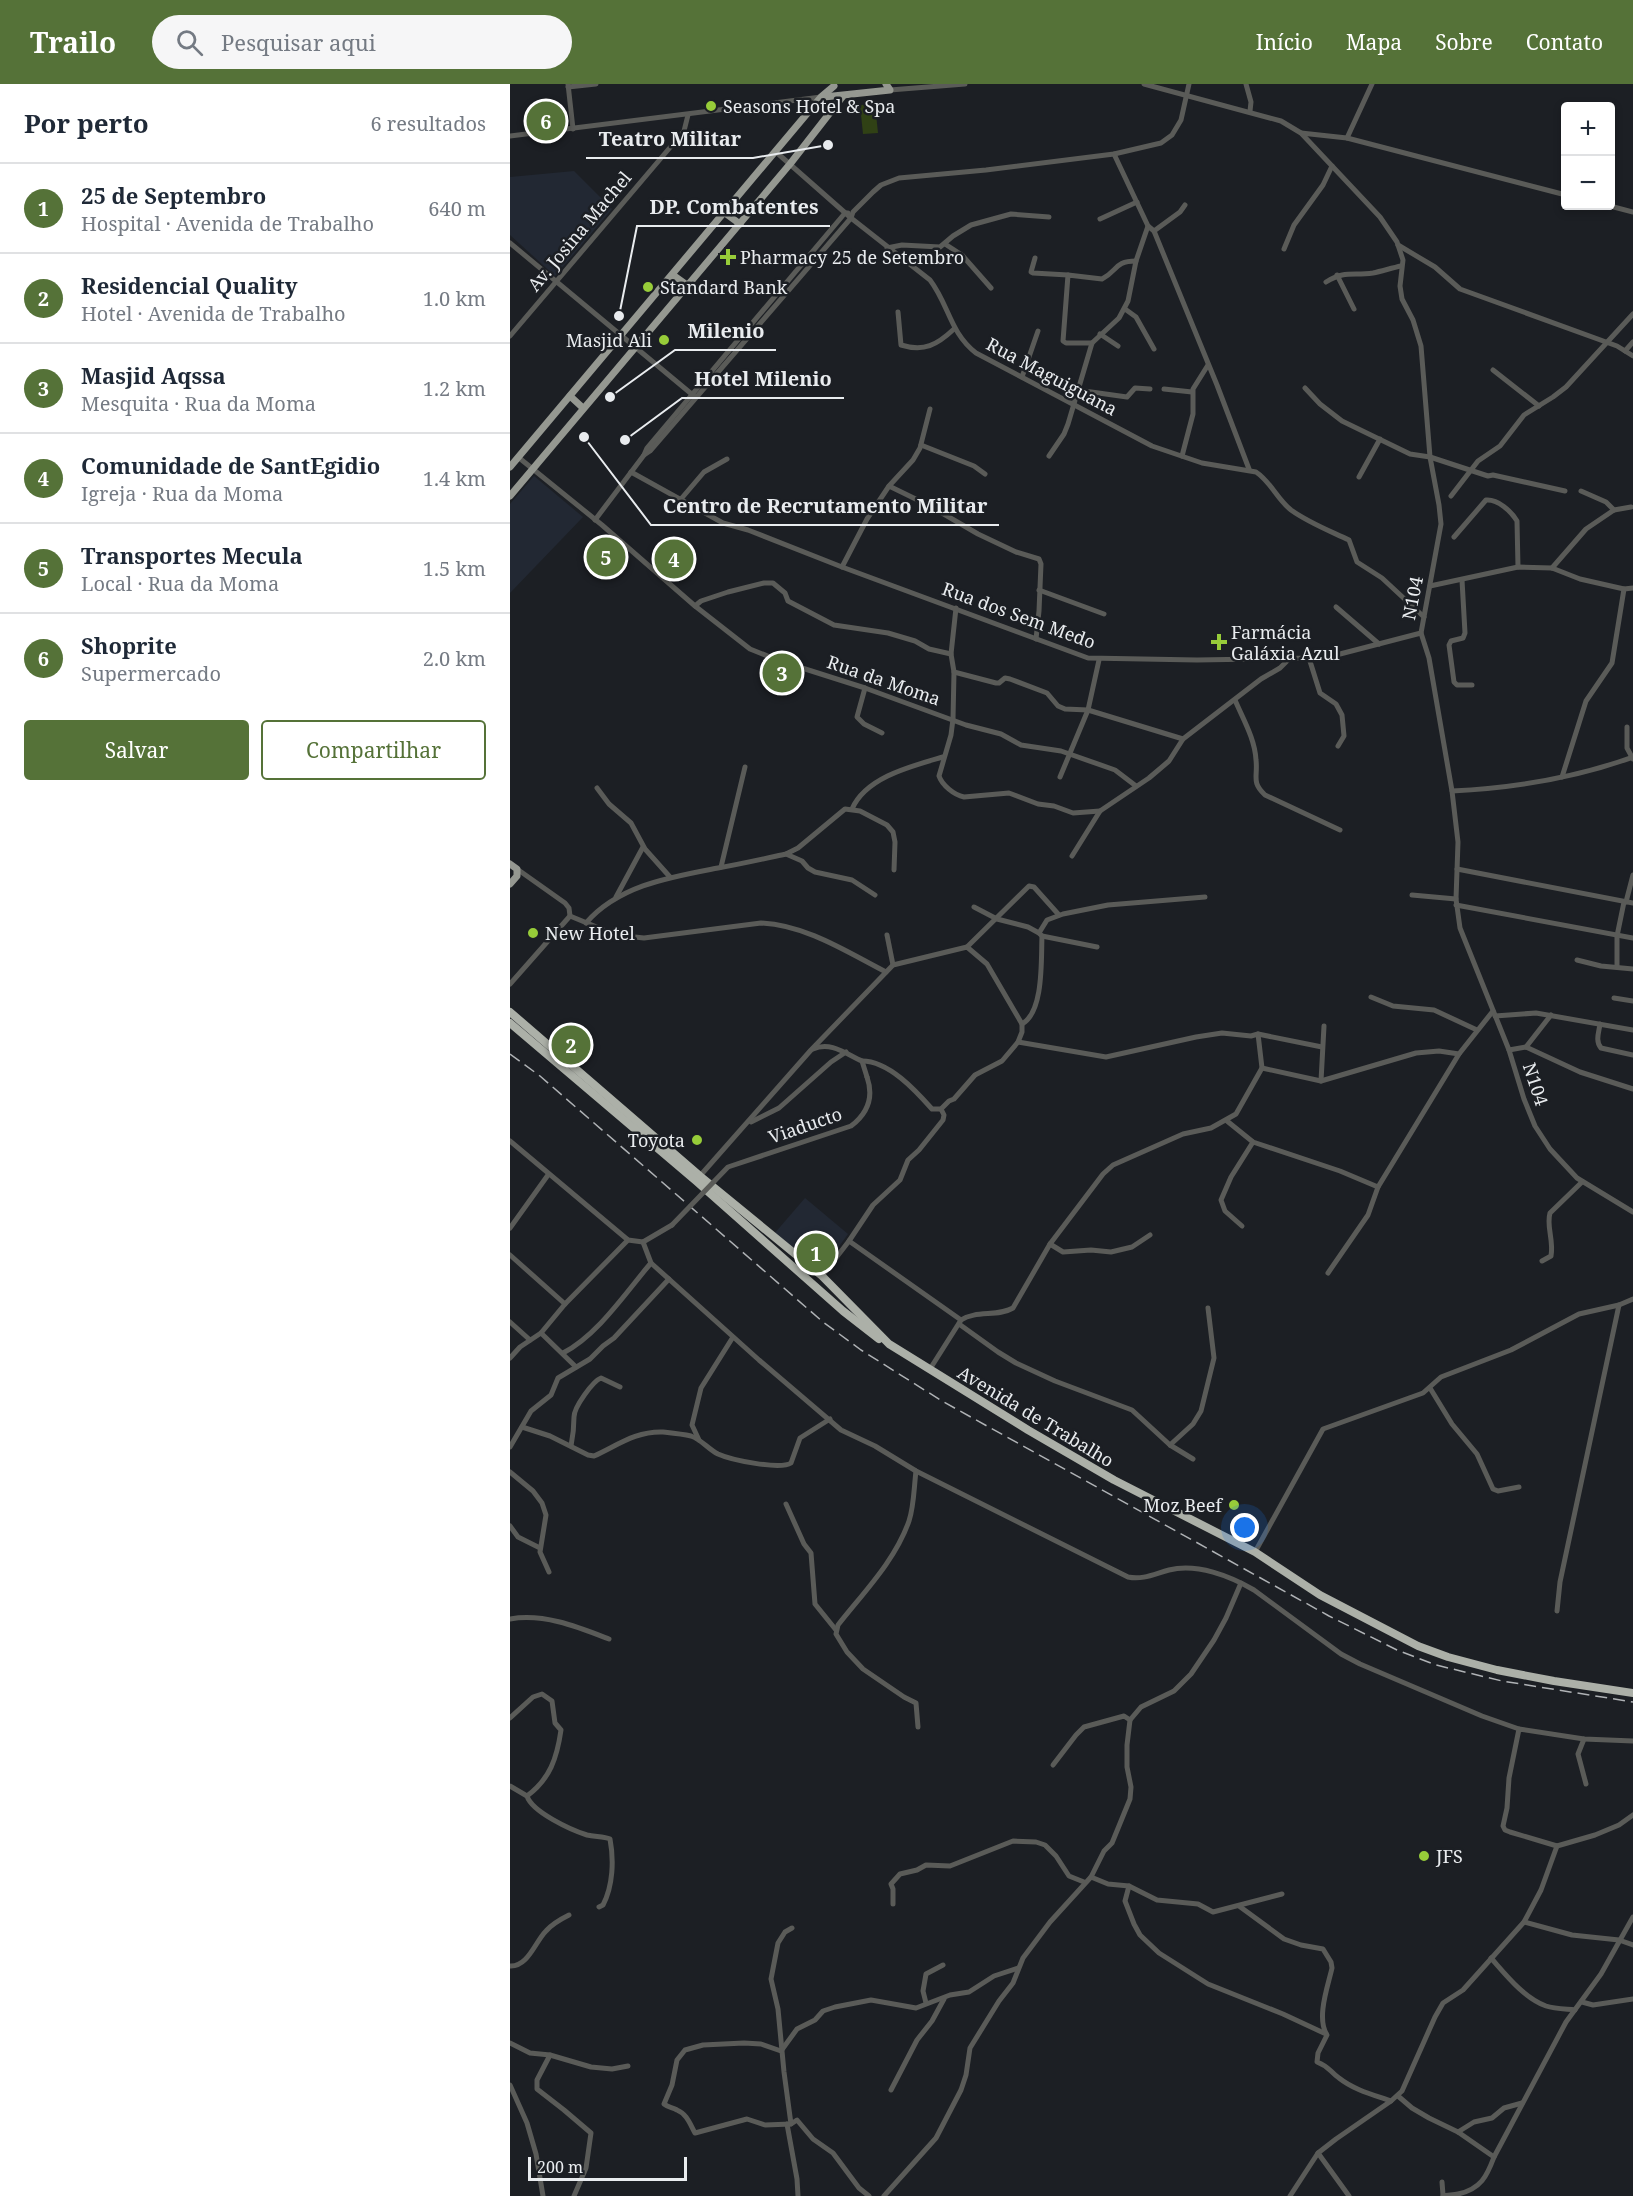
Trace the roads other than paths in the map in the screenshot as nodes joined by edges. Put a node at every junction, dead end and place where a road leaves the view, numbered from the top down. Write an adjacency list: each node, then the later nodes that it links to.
1 (596, 84): 9 (street)
2 (878, 84): 11 (main road)
3 (965, 84): 10 (street)
4 (1144, 84): 12 (street, N104 / N104)
5 (1189, 84): 12 (street)
6 (1246, 84): 15 (street)
7 (1372, 84): 20 (street)
8 (834, 85): 13 (main road); 14 (main road)
9 (568, 86): 17 (street)
10 (888, 87): 11 (main road)
11 (873, 92): 13 (main road)
12 (1186, 95): 15 (street, N104 / N104); 22 (street)
13 (843, 96): 14 (main road); 23 (main road)
14 (821, 98): 16 (street); 21 (main road)
15 (1250, 111): 18 (street, N104 / N104)
16 (688, 115): 17 (street); 49 (street, Av. Josina Machel)
17 (573, 129): 19 (street)
18 (1301, 134): 20 (street); 24 (street, N104 / N104)
19 (510, 136)
20 (1347, 138): 25 (street)
21 (776, 152): 23 (street); 30 (main road)
22 (1114, 154): 26 (street); 32 (street)
23 (790, 164): 31 (street); 35 (main road)
24 (1332, 166): 40 (street, N104 / N104); 42 (street)
25 (1561, 194)
26 (1137, 202): 34 (street); 36 (street)
27 (1185, 205): 37 (street)
28 (1615, 207): 29 (street)
29 (1633, 212)
30 (725, 213): 35 (main road); 46 (main road)
31 (845, 213): 32 (street); 79 (street)
32 (852, 215): 41 (street, Rua Maguiguana); 79 (street)
33 (1049, 217): 39 (street)
34 (1100, 219)
35 (740, 224): 51 (main road)
36 (1148, 226): 37 (street); 44 (street)
37 (1154, 231): 70 (street)
38 (510, 243): 49 (street)
39 (945, 244): 41 (street); 52 (street)
40 (1398, 245): 45 (street, N104 / N104); 64 (street)
41 (887, 248): 57 (street, Rua Maguiguana)
42 (1284, 249)
43 (1035, 258): 47 (street)
44 (1136, 261): 47 (street); 53 (street)
45 (1401, 266): 48 (street); 89 (street, N104 / N104)
46 (673, 274): 51 (main road); 60 (main road)
47 (1068, 275): 63 (street)
48 (1338, 275): 50 (street); 54 (street)
49 (555, 282): 60 (street); 61 (street, Av. Josina Machel)
50 (1326, 282)
51 (687, 285): 65 (main road)
52 (991, 288)
53 (1125, 309): 59 (street); 67 (street)
54 (1354, 309)
55 (898, 312): 57 (street)
56 (1633, 314): 64 (street)
57 (954, 328): 72 (street, Rua Maguiguana)
58 (1038, 331): 72 (street)
59 (1100, 334): 63 (street); 66 (street)
60 (622, 335): 65 (street); 78 (main road)
61 (510, 336)
62 (1633, 342): 68 (street)
63 (1092, 343): 76 (street)
64 (1605, 343): 68 (street); 81 (street)
65 (635, 346): 79 (street); 82 (main road)
66 (1118, 346)
67 (1154, 349)
68 (1625, 351): 69 (street)
69 (1633, 356)
70 (1208, 365): 77 (street); 93 (street)
71 (1493, 370): 81 (street)
72 (1022, 377): 80 (street, Rua Maguiguana)
73 (1305, 388): 84 (street)
74 (1150, 389): 76 (street)
75 (1164, 389): 77 (street)
76 (1077, 390): 80 (street)
77 (1192, 392): 87 (street)
78 (570, 396): 82 (main road); 88 (main road)
79 (694, 396): 95 (street)
80 (1074, 404): 86 (street); 87 (street, Rua Maguiguana)
81 (1539, 406): 94 (street)
82 (583, 408): 92 (main road)
83 (930, 409): 85 (street)
84 (1380, 439): 89 (street); 97 (street)
85 (921, 445): 96 (street); 98 (street)
86 (1049, 456)
87 (1182, 456): 93 (street, Rua Maguiguana)
88 (518, 457): 91 (main road); 92 (street, Rua da Moma)
89 (1431, 457): 94 (street); 112 (street, N104 / N104)
90 (727, 459): 103 (street)
91 (510, 466)
92 (533, 469): 101 (main road); 106 (street, Rua da Moma)
93 (1249, 470): 120 (street)
94 (1469, 471): 99 (street); 102 (street)
95 (631, 472): 103 (street, Rua dos Sem Medo); 106 (street)
96 (985, 474)
97 (1359, 477)
98 (889, 486): 108 (street); 115 (street)
99 (1565, 491)
100 (1581, 491): 105 (street)
101 (510, 496)
102 (1450, 496)
103 (681, 499): 108 (street, Rua dos Sem Medo)
104 (1630, 507): 105 (street)
105 (1614, 510): 110 (street)
106 (596, 520): 116 (street, Rua da Moma)
107 (1454, 537): 109 (street)
108 (842, 567): 118 (street, Rua dos Sem Medo)
109 (1518, 567): 110 (street); 111 (street)
110 (1552, 568): 114 (street)
111 (1462, 580): 112 (street); 129 (street)
112 (1430, 586): 120 (street, N104 / N104)
113 (1633, 588): 114 (street)
114 (1624, 589): 143 (street)
115 (1040, 590): 119 (street); 122 (street)
116 (695, 606): 124 (street); 130 (street, Rua da Moma)
117 (1336, 607): 123 (street)
118 (956, 608): 122 (street, Rua dos Sem Medo); 124 (street)
119 (1104, 614)
120 (1424, 617): 121 (street, N104 / N104)
121 (1421, 633): 123 (street, Rua dos Sem Medo); 146 (street, N104 / N104)
122 (1036, 639): 127 (street, Rua dos Sem Medo)
123 (1379, 644): 125 (street, Rua dos Sem Medo)
124 (951, 654): 128 (street)
125 (1309, 658): 126 (street, Rua dos Sem Medo); 137 (street)
126 (1288, 659): 127 (street, Rua dos Sem Medo); 131 (street)
127 (1099, 660): 132 (street)
128 (954, 672): 132 (street); 133 (street)
129 (1472, 685)
130 (865, 688): 133 (street, Rua da Moma); 135 (street)
131 (1235, 700): 136 (street); 149 (street)
132 (1088, 710): 136 (street); 138 (street)
133 (953, 720): 138 (street, Rua da Moma); 139 (street)
134 (1627, 727): 140 (street)
135 (882, 733)
136 (1184, 740): 144 (street)
137 (1338, 747)
138 (1070, 754): 142 (street); 144 (street, Rua da Moma)
139 (943, 757): 147 (street); 148 (street)
140 (1632, 758): 143 (street)
141 (745, 767): 154 (street)
142 (1060, 777)
143 (1562, 777): 146 (street)
144 (1136, 786): 148 (street)
145 (597, 788): 150 (street)
146 (1452, 791): 156 (street, N104 / N104)
147 (852, 809): 151 (street); 157 (street)
148 (1100, 811): 152 (street)
149 (1340, 830)
150 (643, 847): 159 (street); 163 (street)
151 (786, 854): 154 (street); 161 (street)
152 (1072, 856)
153 (510, 864): 155 (main road)
154 (721, 867): 159 (street)
155 (517, 869): 160 (main road); 170 (street)
156 (1457, 869): 165 (street, N104 / N104); 166 (street)
157 (894, 870)
158 (1633, 875): 166 (street)
159 (670, 877): 163 (street)
160 (510, 884)
161 (875, 895)
162 (1412, 895): 165 (street)
163 (616, 897): 172 (street)
164 (1205, 897): 169 (street)
165 (1456, 902): 175 (street); 189 (street, N104 / N104)
166 (1625, 902): 167 (street); 175 (street)
167 (1633, 903)
168 (974, 907): 171 (street)
169 (1059, 915): 171 (street); 174 (street)
170 (570, 916): 172 (street); 184 (street)
171 (997, 919): 174 (street); 177 (street)
172 (586, 923): 183 (street)
173 (887, 935): 180 (street)
174 (1040, 935): 178 (street); 192 (street)
175 (1617, 936): 176 (street); 181 (street)
176 (1633, 938)
177 (967, 947): 180 (street); 192 (street)
178 (1097, 947)
179 (1577, 960): 181 (street)
180 (893, 964): 183 (street, Viaducto)
181 (1617, 967): 182 (street)
182 (1633, 969)
183 (886, 972): 201 (street, Viaducto)
184 (510, 984)
185 (1371, 997): 195 (street)
186 (1614, 998): 187 (street)
187 (1633, 1001)
188 (510, 1012): 216 (highway, Avenida de Trabalho)
189 (1494, 1014): 190 (street); 195 (street); 202 (street, N104 / N104)
190 (1551, 1015): 193 (street); 200 (street)
191 (510, 1023): 216 (highway, Avenida de Trabalho)
192 (1022, 1024): 198 (street)
193 (1600, 1024): 196 (street); 205 (street)
194 (1324, 1026): 199 (street)
195 (1477, 1030): 204 (street)
196 (1633, 1030)
197 (1258, 1034): 198 (street); 199 (street); 207 (street)
198 (1018, 1042): 210 (street)
199 (1322, 1047): 208 (street)
200 (1526, 1047): 202 (street); 209 (street)
201 (811, 1050): 203 (street); 212 (street, Viaducto)
202 (1509, 1050): 217 (street, N104 / N104)
203 (846, 1052): 206 (street); 212 (street)
204 (1459, 1054): 208 (street); 218 (street)
205 (1633, 1055)
206 (862, 1060): 210 (street); 225 (street, Viaducto, bridge)
207 (1262, 1068): 208 (street); 211 (street)
208 (1322, 1081)
209 (1633, 1089)
210 (941, 1108): 224 (street)
211 (1227, 1121): 214 (street); 226 (street)
212 (747, 1123): 216 (street, Viaducto)
213 (510, 1142): 215 (street)
214 (1253, 1142): 218 (street); 220 (street)
215 (548, 1175): 221 (street); 223 (street)
216 (698, 1179): 231 (highway, Avenida de Trabalho); 242 (highway, Avenida de Trabalho)
217 (1582, 1182): 219 (street, N104 / N104); 228 (street)
218 (1378, 1187): 230 (street)
219 (1633, 1212)
220 (1242, 1226)
221 (510, 1228)
222 (1150, 1235): 226 (street)
223 (628, 1240): 225 (street); 234 (street)
224 (849, 1240): 231 (street); 238 (street)
225 (643, 1242): 229 (street)
226 (1050, 1244): 238 (street)
227 (510, 1255): 234 (street)
228 (1542, 1261)
229 (651, 1263): 232 (street); 243 (street)
230 (1328, 1273)
231 (822, 1276): 242 (highway, Avenida de Trabalho)
232 (669, 1279): 240 (street); 245 (street)
233 (1633, 1299): 235 (street)
234 (565, 1304): 239 (street)
235 (1619, 1305): 248 (street); 265 (street)
236 (1208, 1308): 252 (street)
237 (510, 1322): 241 (street)
238 (960, 1322): 246 (street); 252 (street)
239 (541, 1333): 241 (street); 243 (street)
240 (733, 1337): 249 (street); 251 (street)
241 (530, 1340): 244 (street)
242 (889, 1344): 246 (highway, Avenida de Trabalho)
243 (563, 1353): 245 (street)
244 (510, 1358)
245 (576, 1367): 250 (street)
246 (930, 1369): 262 (highway, Avenida de Trabalho)
247 (620, 1387): 253 (street)
248 (1430, 1388): 258 (street); 262 (street)
249 (830, 1419): 251 (street); 256 (street)
250 (522, 1427): 253 (street); 254 (street)
251 (699, 1440): 253 (street)
252 (1170, 1445): 255 (street)
253 (571, 1446)
254 (510, 1447)
255 (1193, 1459)
256 (916, 1471): 264 (street); 267 (street)
257 (510, 1473): 261 (street)
258 (1519, 1487)
259 (786, 1504): 267 (street)
260 (510, 1526): 261 (street)
261 (540, 1548): 263 (street)
262 (1255, 1552): 269 (highway, Avenida de Trabalho)
263 (549, 1572)
264 (1241, 1582): 271 (street); 273 (street)
265 (1557, 1611)
266 (510, 1619): 268 (street)
267 (836, 1630): 272 (street)
268 (609, 1639)
269 (1633, 1693)
270 (510, 1718): 279 (street)
271 (1130, 1720): 276 (street); 282 (street)
272 (918, 1726)
273 (1519, 1729): 274 (street); 281 (street)
274 (1584, 1739): 275 (street); 277 (street)
275 (1633, 1741)
276 (1053, 1765)
277 (1586, 1784)
278 (510, 1786): 279 (street)
279 (527, 1796): 288 (street)
280 (1633, 1815): 281 (street)
281 (1557, 1846): 291 (street)
282 (1090, 1877): 283 (street); 284 (street)
283 (1084, 1882): 286 (street); 298 (street)
284 (1129, 1886): 287 (street); 304 (street)
285 (1282, 1894): 287 (street)
286 (893, 1904)
287 (1239, 1906): 304 (street)
288 (599, 1907)
289 (569, 1915): 297 (street)
290 (1633, 1917): 293 (street)
291 (1524, 1922): 293 (street); 295 (street)
292 (792, 1928): 306 (street)
293 (1619, 1940): 294 (street); 301 (street)
294 (1633, 1945)
295 (1491, 1958): 303 (street); 311 (street)
296 (943, 1965): 302 (street)
297 (510, 1966)
298 (1018, 1968): 299 (street); 323 (street)
299 (944, 1999): 302 (street); 310 (street)
300 (1633, 1999): 301 (street)
301 (1582, 2002): 303 (street)
302 (926, 2003): 306 (street)
303 (1575, 2010): 313 (street)
304 (1327, 2035): 312 (street)
305 (510, 2043): 307 (street)
306 (781, 2051): 314 (street); 314 (street)
307 (550, 2055): 308 (street); 320 (street)
308 (628, 2066)
309 (510, 2085): 319 (street)
310 (891, 2090)
311 (1398, 2096): 312 (street); 315 (street)
312 (1391, 2102): 316 (street)
313 (1522, 2103): 315 (street); 317 (street)
314 (789, 2124): 321 (street); 322 (street)
315 (1458, 2132): 317 (street)
316 (1318, 2153): 324 (street); 325 (street)
317 (1494, 2157): 326 (street)
318 (1442, 2182): 326 (street)
319 (543, 2196)
320 (574, 2196)
321 (798, 2196)
322 (869, 2196)
323 (884, 2196)
324 (1290, 2196)
325 (1349, 2196)
326 (1443, 2196)

